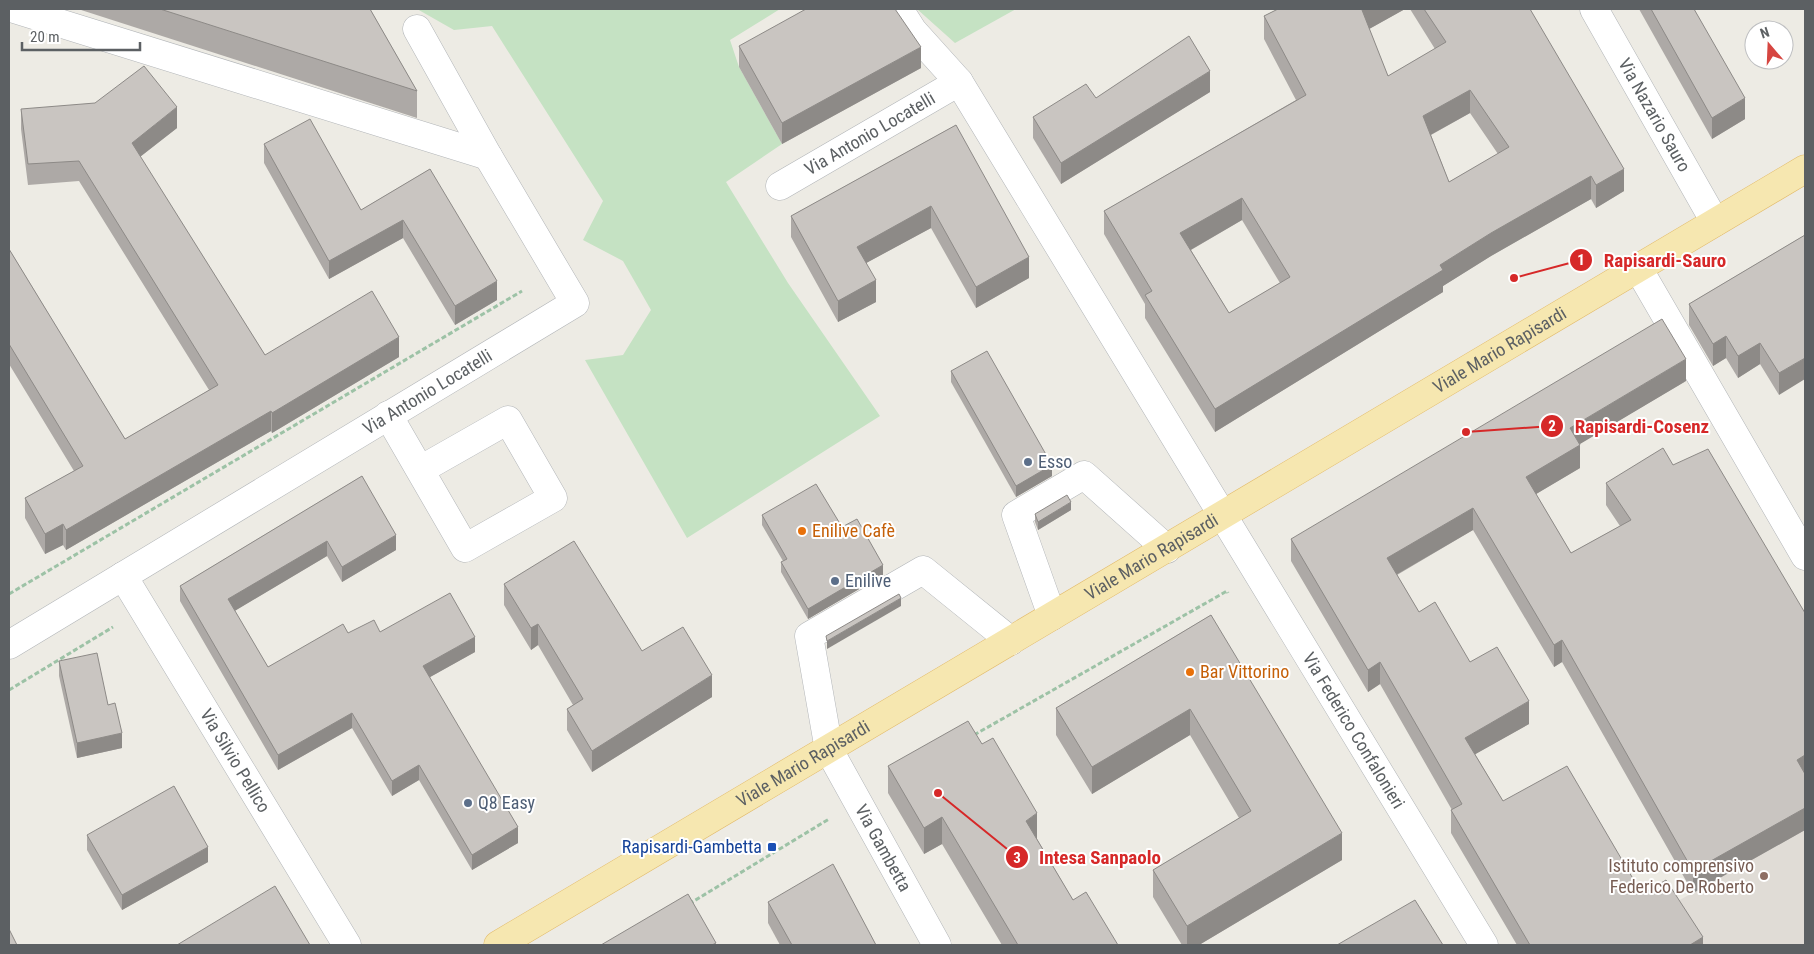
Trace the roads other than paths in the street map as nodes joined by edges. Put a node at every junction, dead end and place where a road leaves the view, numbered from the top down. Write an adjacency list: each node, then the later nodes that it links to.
1 (14, 9): 6 (street)
2 (899, 9): 5 (street, Via Federico Confalonieri)
3 (1594, 9): 9 (street, Via Nazario Sauro)
4 (417, 29): 6 (street, Via Antonio Locatelli)
5 (959, 82): 8 (street, Via Antonio Locatelli); 13 (street, Via Federico Confalonieri)
6 (488, 156): 11 (street, Via Antonio Locatelli)
7 (1805, 169): 9 (main road, Viale Mario Rapisardi)
8 (780, 186)
9 (1715, 222): 10 (main road, Viale Mario Rapisardi)
10 (1638, 268): 13 (main road, Viale Mario Rapisardi); 15 (street)
11 (388, 416): 12 (street); 16 (street, Via Antonio Locatelli)
12 (420, 470): 12 (street)
13 (1223, 515): 14 (main road, Viale Mario Rapisardi); 24 (street, Via Federico Confalonieri)
14 (1167, 548): 17 (main road, Viale Mario Rapisardi); 17 (street)
15 (1805, 556)
16 (123, 576): 19 (street, Via Antonio Locatelli); 21 (street, Via Silvio Pellico)
17 (1052, 616): 18 (main road, Viale Mario Rapisardi)
18 (1011, 641): 20 (main road, Viale Mario Rapisardi); 20 (street, Via Gambetta)
19 (9, 645)
20 (829, 750): 22 (main road, Viale Mario Rapisardi); 23 (street, Via Gambetta)
21 (347, 945)
22 (498, 945)
23 (937, 945)
24 (1484, 945)

